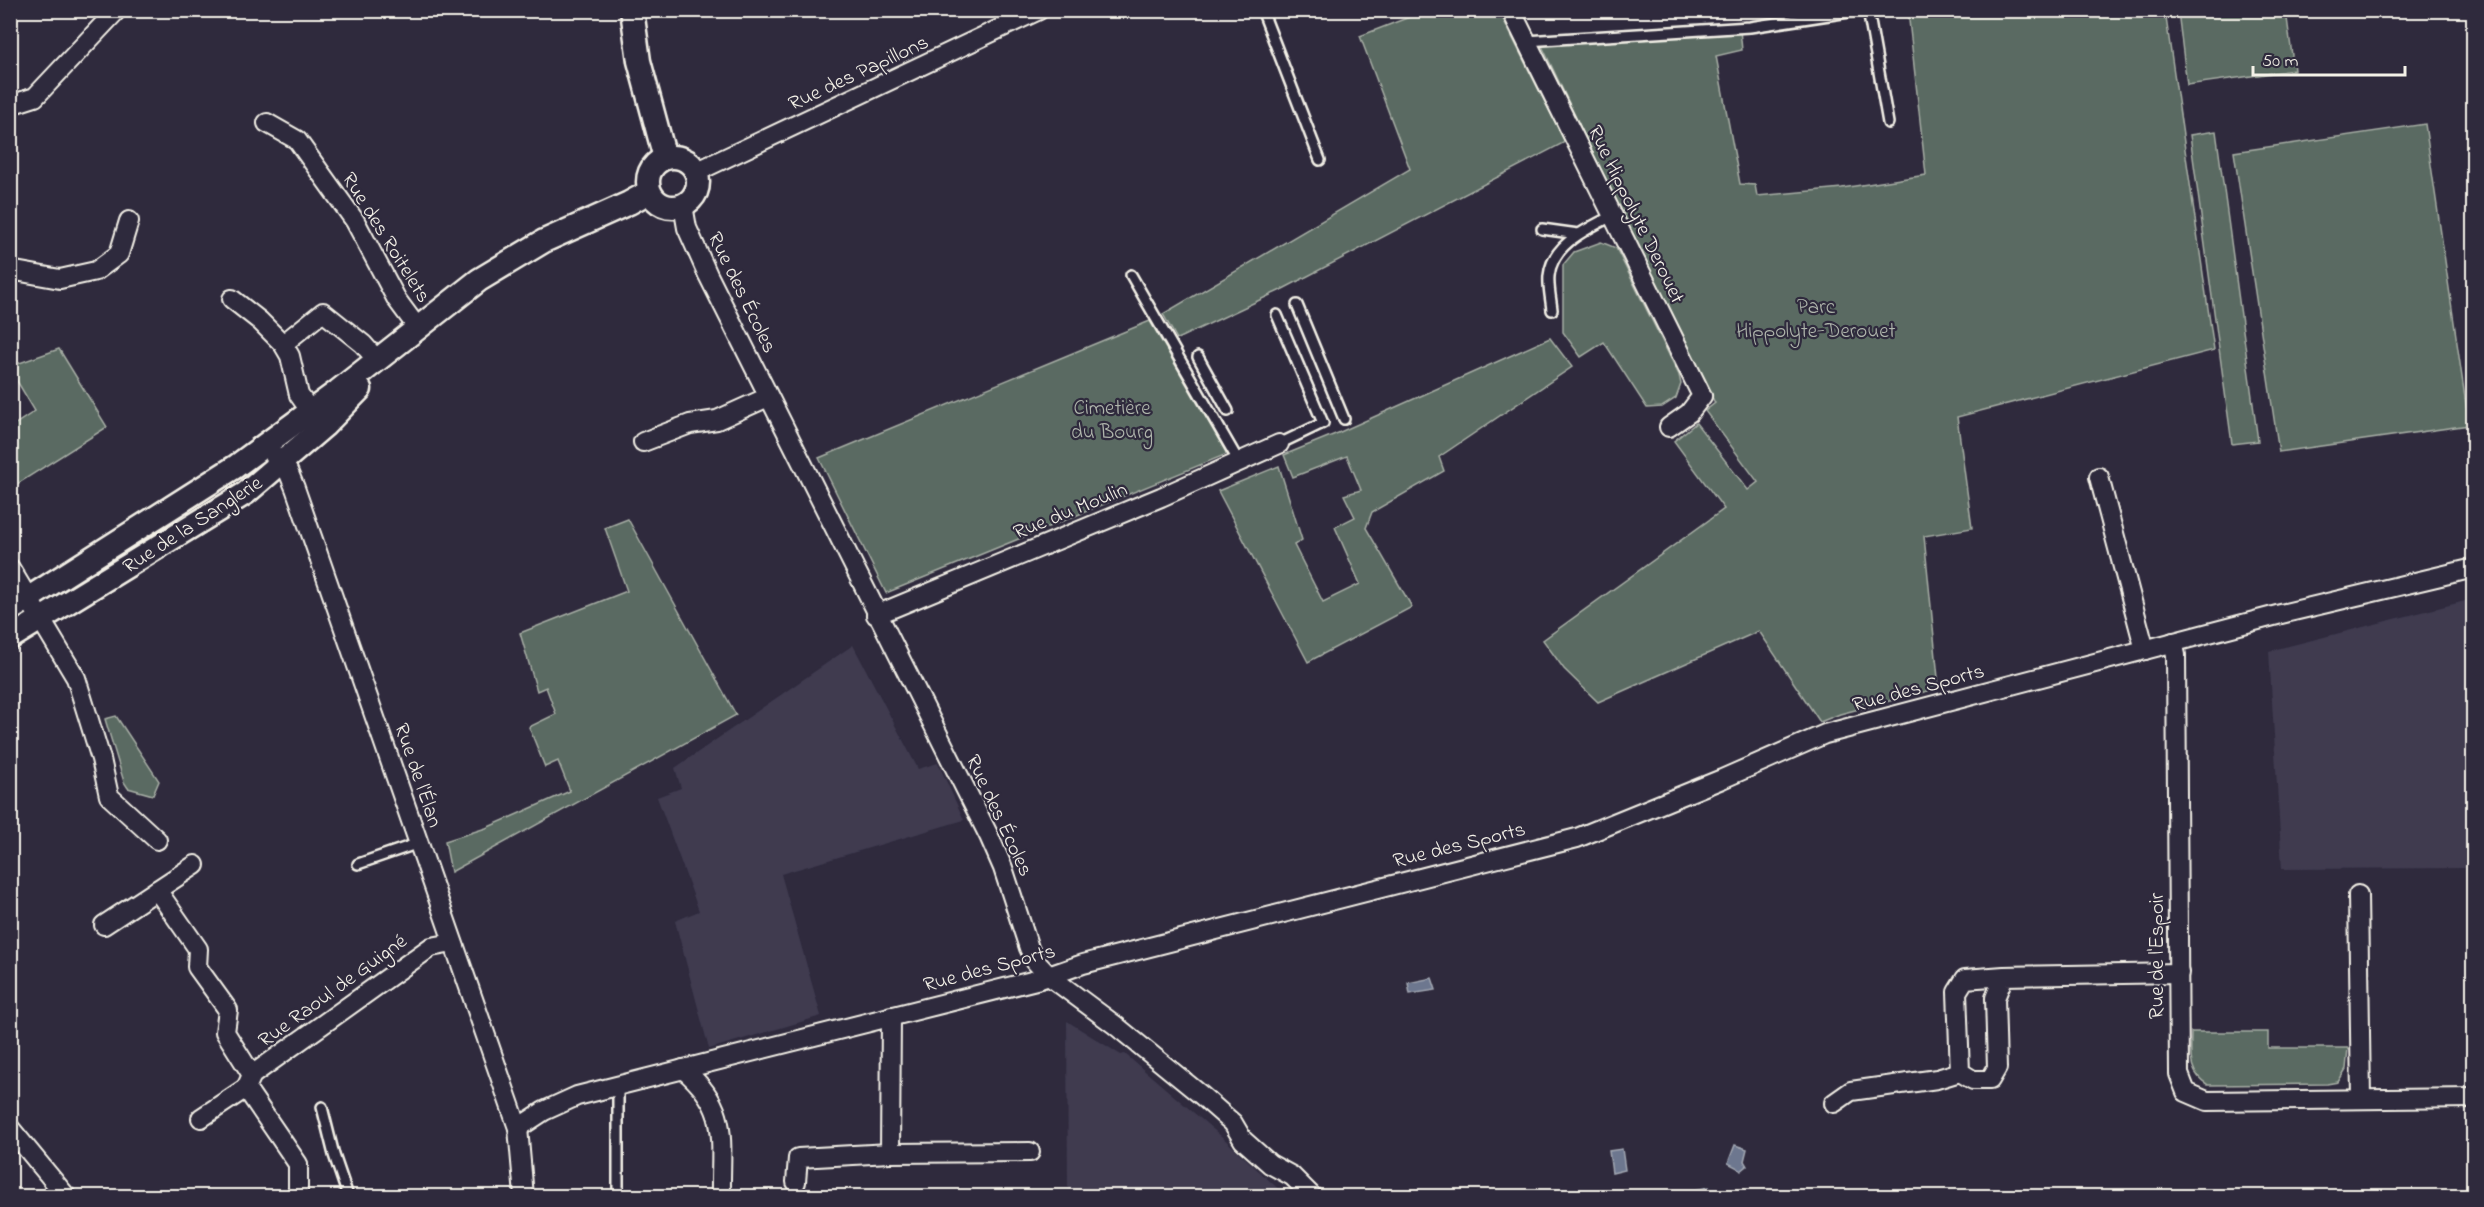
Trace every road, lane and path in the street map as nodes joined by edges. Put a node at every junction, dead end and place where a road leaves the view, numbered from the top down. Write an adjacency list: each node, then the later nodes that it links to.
1 (117, 10): 9 (street)
2 (632, 10): 12 (street)
3 (1040, 10): 14 (street, Rue des Papillons)
4 (1262, 10): 13 (lane)
5 (1511, 10): 8 (street, Rue Hippolyte Derouet)
6 (1862, 10): 8 (lane)
7 (1868, 10): 11 (lane)
8 (1526, 40): 17 (street, Rue Hippolyte Derouet)
9 (10, 105)
10 (267, 123): 27 (street, Rue des Roitelets)
11 (1888, 123)
12 (665, 158): 14 (street); 15 (street)
13 (1320, 160)
14 (696, 172): 16 (street)
15 (649, 192): 16 (street); 27 (street, Rue de la Sanglerie)
16 (682, 205): 31 (street, Rue des Écoles)
17 (1612, 216): 20 (lane); 35 (street, Rue Hippolyte Derouet)
18 (129, 221): 21 (street)
19 (1542, 229): 20 (lane)
20 (1578, 234): 25 (lane)
21 (10, 270)
22 (1131, 275): 39 (lane)
23 (232, 299): 28 (street)
24 (1297, 305): 34 (lane)
25 (1552, 310)
26 (1278, 315): 37 (lane)
27 (411, 332): 30 (street, Rue de la Sanglerie); 40 (street, Rue de la Sanglerie)
28 (283, 344): 30 (street); 33 (street)
29 (1198, 357): 32 (lane)
30 (377, 360): 33 (street, Rue de la Sanglerie)
31 (768, 396): 36 (street); 45 (street, Rue des Écoles)
32 (1228, 411)
33 (311, 412): 38 (street, Rue de la Sanglerie)
34 (1344, 418)
35 (1669, 427)
36 (643, 442)
37 (1279, 444): 39 (street, Rue du Moulin)
38 (265, 445): 40 (street, Rue de l'Élan); 44 (street, Rue de la Sanglerie)
39 (1239, 462): 45 (street, Rue du Moulin)
40 (281, 463): 46 (street, Rue de la Sanglerie); 51 (street, Rue de l'Élan)
41 (2099, 477): 49 (street)
42 (10, 568): 44 (street)
43 (2474, 568): 48 (street, Rue des Sports)
44 (20, 604): 46 (street)
45 (876, 615): 59 (street, Rue des Écoles)
46 (42, 618): 47 (street, Rue de la Sanglerie); 50 (street)
47 (10, 638)
48 (2173, 642): 49 (street, Rue des Sports); 58 (street, Rue de l'Espoir)
49 (2145, 650): 59 (street, Rue des Sports)
50 (157, 840)
51 (420, 843): 52 (lane); 57 (street, Rue de l'Élan)
52 (358, 864)
53 (195, 865): 54 (street)
54 (157, 890): 56 (street); 64 (street)
55 (2358, 895): 67 (street)
56 (104, 925)
57 (453, 943): 64 (street, Rue Raoul de Guigné); 72 (street, Rue de l'Élan)
58 (2180, 973): 60 (street); 67 (street, Rue de l'Espoir)
59 (1049, 976): 61 (street, Rue des Sports); 82 (street, Rue des Écoles)
60 (2004, 976): 63 (street); 63 (street)
61 (891, 1016): 62 (street, Rue des Sports); 74 (street)
62 (683, 1069): 65 (street, Rue des Sports); 81 (street)
63 (1960, 1072): 68 (street)
64 (249, 1081): 70 (street, Rue Raoul de Guigné); 77 (street)
65 (618, 1086): 72 (street, Rue des Sports); 80 (lane)
66 (2474, 1098): 67 (street, Rue de l'Espoir)
67 (2361, 1099)
68 (1834, 1103)
69 (322, 1107): 78 (lane)
70 (201, 1118)
71 (10, 1128): 76 (street)
72 (518, 1128): 79 (street)
73 (1030, 1152): 74 (street)
74 (891, 1153): 75 (street)
75 (796, 1182)
76 (66, 1197)
77 (298, 1197)
78 (348, 1197)
79 (525, 1197)
80 (618, 1197)
81 (720, 1197)
82 (1312, 1197)

